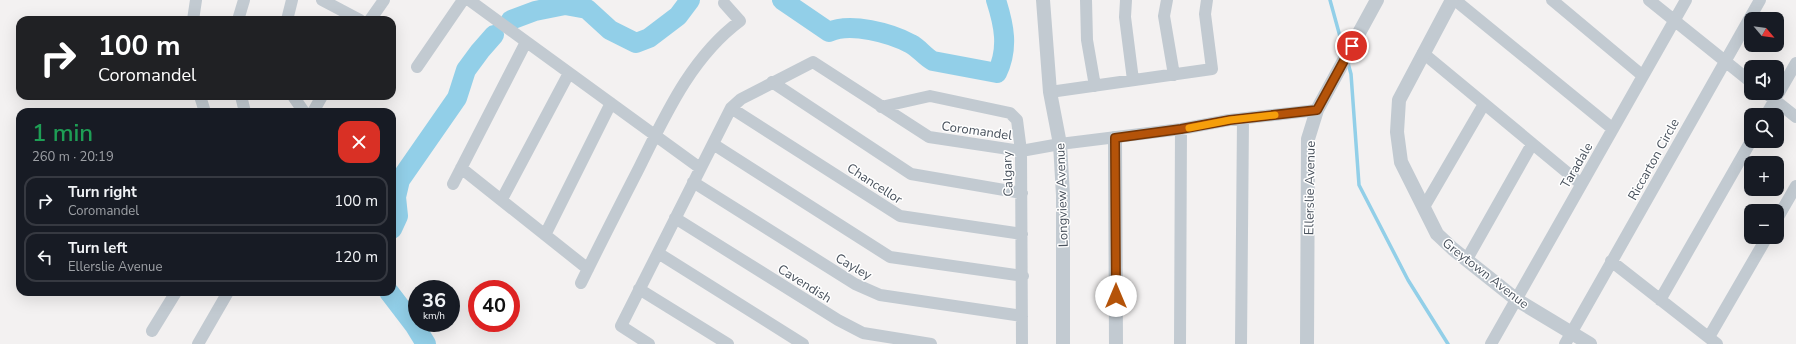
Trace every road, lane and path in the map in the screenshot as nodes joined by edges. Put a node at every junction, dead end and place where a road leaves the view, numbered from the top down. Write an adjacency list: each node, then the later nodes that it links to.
1 (196, 0): 21 (street)
2 (244, 0): 22 (street)
3 (292, 0): 23 (street)
4 (322, 0): 24 (street)
5 (384, 0): 25 (street)
6 (463, 0): 31 (street)
7 (469, 0): 20 (street)
8 (1043, 0): 40 (street, Longview Avenue)
9 (1086, 0): 39 (street)
10 (1126, 0): 37 (street)
11 (1167, 0): 33 (street)
12 (1207, 0): 33 (street)
13 (1377, 0): 46 (street, Ellerslie Avenue)
14 (1454, 0): 28 (street, Greytown Avenue); 50 (street)
15 (1552, 0): 34 (street)
16 (1649, 0): 26 (street)
17 (1686, 0): 26 (street, Taradale)
18 (1760, 0): 29 (street, Riccarton Circle)
19 (724, 3): 51 (street)
20 (485, 5): 27 (street)
21 (194, 16)
22 (239, 16)
23 (288, 16)
24 (352, 16)
25 (373, 16)
26 (1674, 21): 29 (street); 34 (street, Taradale)
27 (526, 42): 32 (street); 58 (street)
28 (1423, 53): 43 (street); 66 (street, Greytown Avenue)
29 (1724, 61): 35 (street); 74 (street, Riccarton Circle)
30 (1796, 63): 36 (street)
31 (417, 67)
32 (568, 73): 42 (street); 65 (street)
33 (1174, 75): 37 (street)
34 (1643, 76): 50 (street, Taradale)
35 (1744, 77)
36 (1784, 79)
37 (1134, 80): 39 (street)
38 (772, 82): 44 (street, Coromandel); 45 (street, Coromandel); 64 (street)
39 (1095, 86): 40 (street)
40 (1050, 92): 54 (street, Longview Avenue)
41 (1774, 100): 47 (street)
42 (611, 103): 51 (street); 70 (street)
43 (1484, 104): 55 (street); 66 (street)
44 (881, 107): 57 (street, Coromandel); 57 (street, Calgary)
45 (732, 108): 53 (street, Coromandel); 69 (street, Chancellor)
46 (1317, 110): 48 (street, Coromandel); 97 (street, Ellerslie Avenue)
47 (1796, 117)
48 (1242, 119): 49 (street, Coromandel); 96 (street)
49 (1181, 129): 52 (street, Coromandel); 95 (street)
50 (1613, 129): 62 (street, Taradale)
51 (655, 136): 59 (street); 75 (street)
52 (1115, 138): 54 (street, Coromandel); 94 (street)
53 (713, 144): 59 (street, Coromandel); 76 (street)
54 (1060, 144): 57 (street, Coromandel); 93 (street, Longview Avenue)
55 (1532, 144): 62 (street); 73 (street)
56 (1747, 148): 82 (street)
57 (1021, 150): 64 (street, Calgary)
58 (461, 168): 61 (street); 65 (street)
59 (700, 168): 60 (street, Coromandel)
60 (693, 182): 68 (street, Coromandel); 83 (street, Cayley)
61 (453, 184)
62 (1581, 184): 81 (street, Taradale)
63 (1796, 186): 67 (street)
64 (1022, 192): 69 (street, Calgary)
65 (502, 199): 70 (street)
66 (1424, 207): 73 (street, Greytown Avenue)
67 (1784, 207)
68 (675, 218): 72 (street, Coromandel); 91 (street, Cavendish)
69 (1022, 234): 76 (street, Calgary)
70 (545, 235): 75 (street)
71 (1763, 244): 86 (street)
72 (658, 253): 78 (street, Coromandel); 90 (street)
73 (1467, 260): 81 (street, Greytown Avenue)
74 (1611, 262): 82 (street); 85 (street, Riccarton Circle)
75 (588, 270): 77 (street)
76 (1023, 276): 83 (street, Calgary)
77 (581, 283)
78 (639, 289): 88 (street, Coromandel); 89 (street)
79 (174, 296): 84 (street)
80 (226, 296): 87 (street)
81 (1517, 300): 85 (street, Greytown Avenue); 98 (street, Taradale)
82 (1660, 300): 86 (street)
83 (1022, 316): 92 (street, Calgary)
84 (152, 331)
85 (1568, 338): 99 (street, Greytown Avenue)
86 (1713, 341)
87 (198, 344)
88 (649, 344)
89 (728, 344)
90 (803, 344)
91 (932, 344)
92 (1022, 344)
93 (1063, 344)
94 (1116, 344)
95 (1180, 344)
96 (1241, 344)
97 (1307, 344)
98 (1491, 344)
99 (1590, 344)

